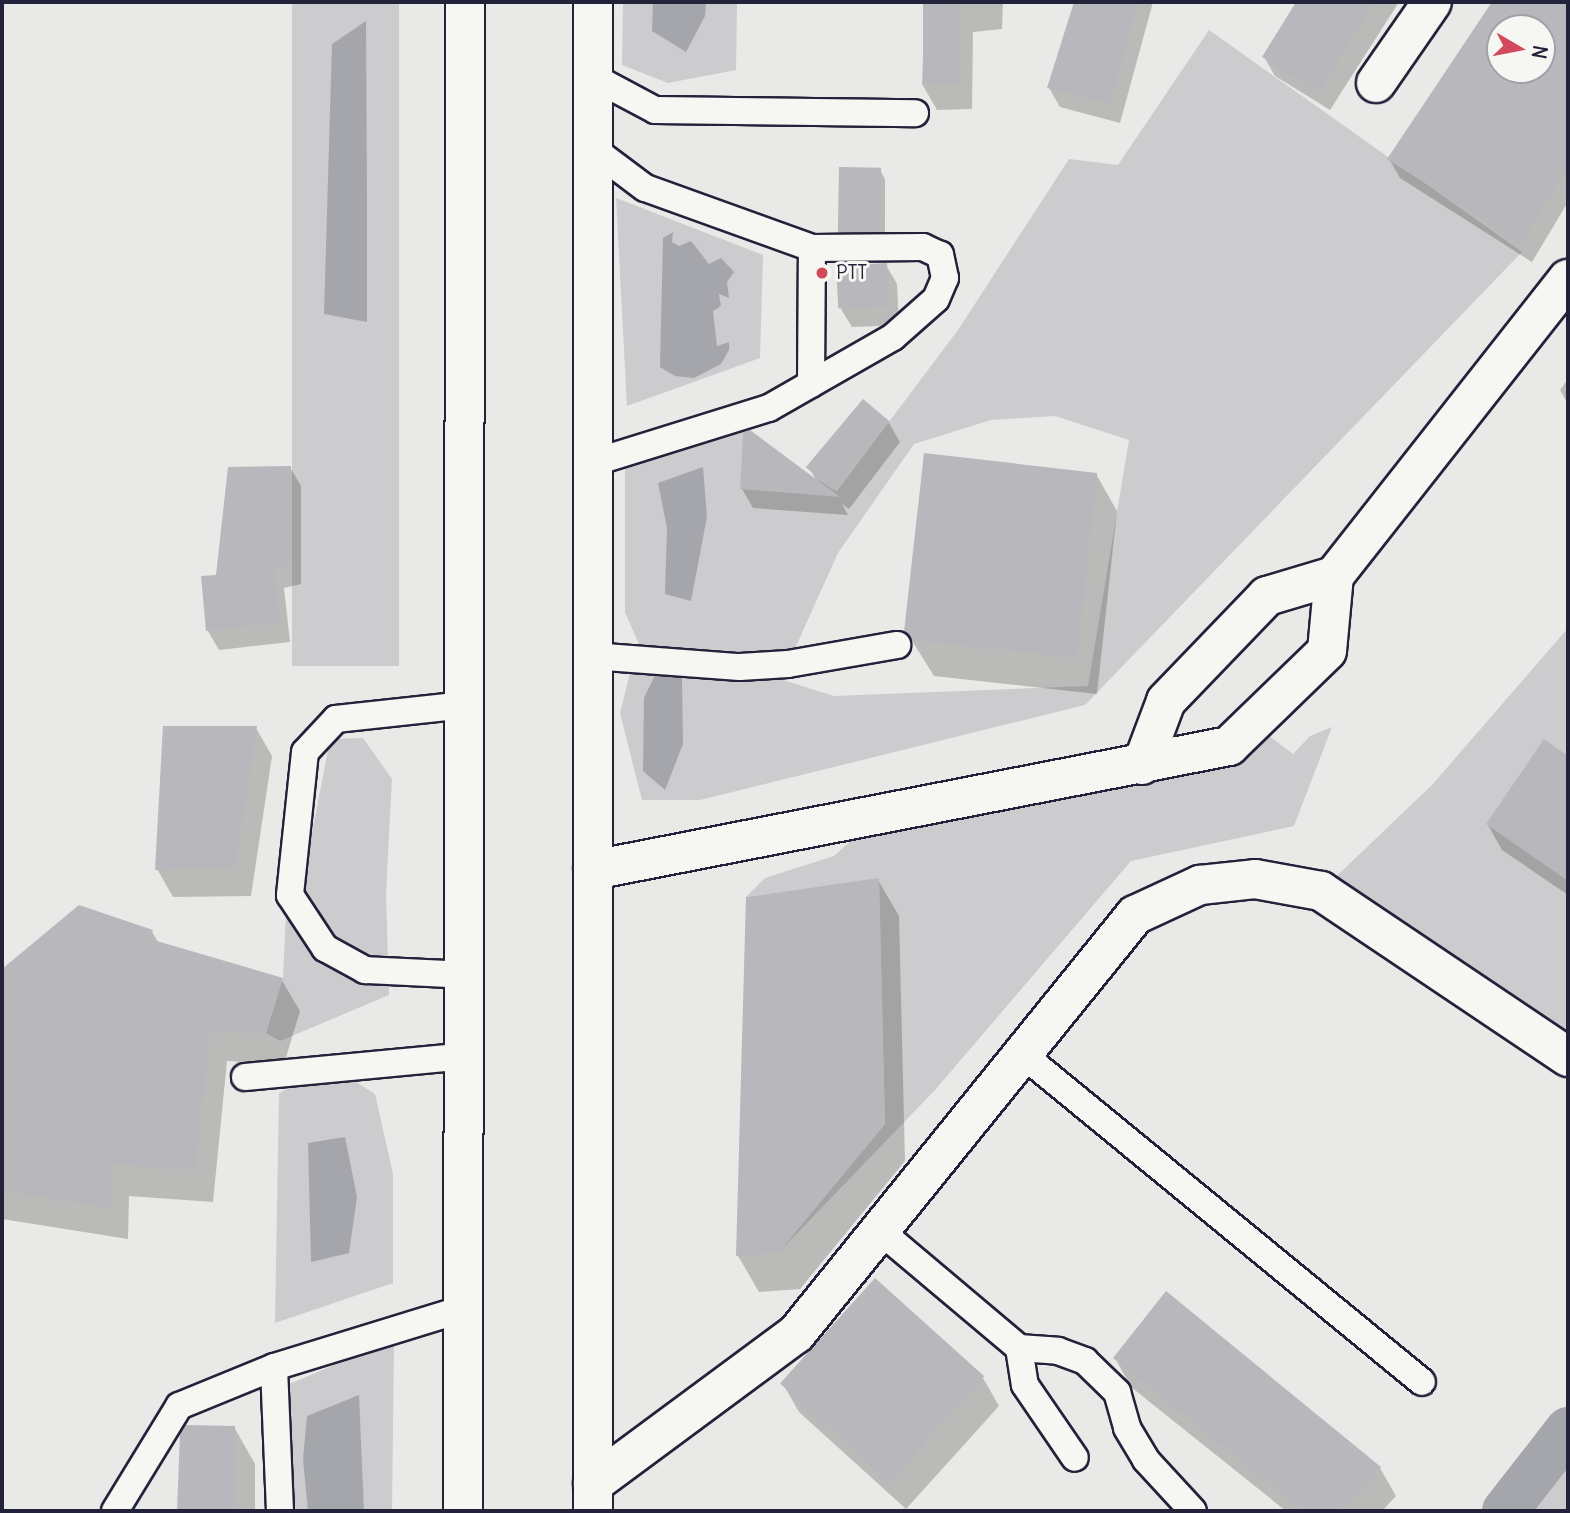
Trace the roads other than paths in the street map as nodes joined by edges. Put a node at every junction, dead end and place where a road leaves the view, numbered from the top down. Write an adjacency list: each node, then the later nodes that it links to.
1 (465, 2): 15 (main road)
2 (593, 2): 4 (main road)
3 (1432, 2): 5 (main road)
4 (593, 77): 6 (lane); 7 (main road)
5 (1376, 83)
6 (915, 113)
7 (593, 148): 8 (lane); 11 (main road)
8 (812, 248): 10 (lane); 10 (lane)
9 (1568, 279): 12 (main road)
10 (811, 384): 11 (lane)
11 (592, 463): 14 (main road)
12 (1334, 576): 16 (main road); 16 (main road)
13 (897, 645): 14 (lane)
14 (592, 656): 17 (main road)
15 (465, 705): 18 (main road); 18 (lane)
16 (1142, 765): 17 (main road)
17 (593, 870): 29 (main road)
18 (466, 975): 20 (main road)
19 (1022, 1055): 21 (main road); 23 (main road); 27 (lane)
20 (467, 1056): 22 (lane); 24 (main road)
21 (1568, 1057)
22 (245, 1077)
23 (879, 1230): 25 (lane); 29 (main road)
24 (466, 1308): 26 (lane); 32 (main road)
25 (1018, 1348): 28 (lane); 33 (lane)
26 (274, 1367): 30 (lane); 31 (lane)
27 (1422, 1382)
28 (1075, 1458)
29 (593, 1497)
30 (115, 1511)
31 (280, 1511)
32 (463, 1511)
33 (1193, 1511)

